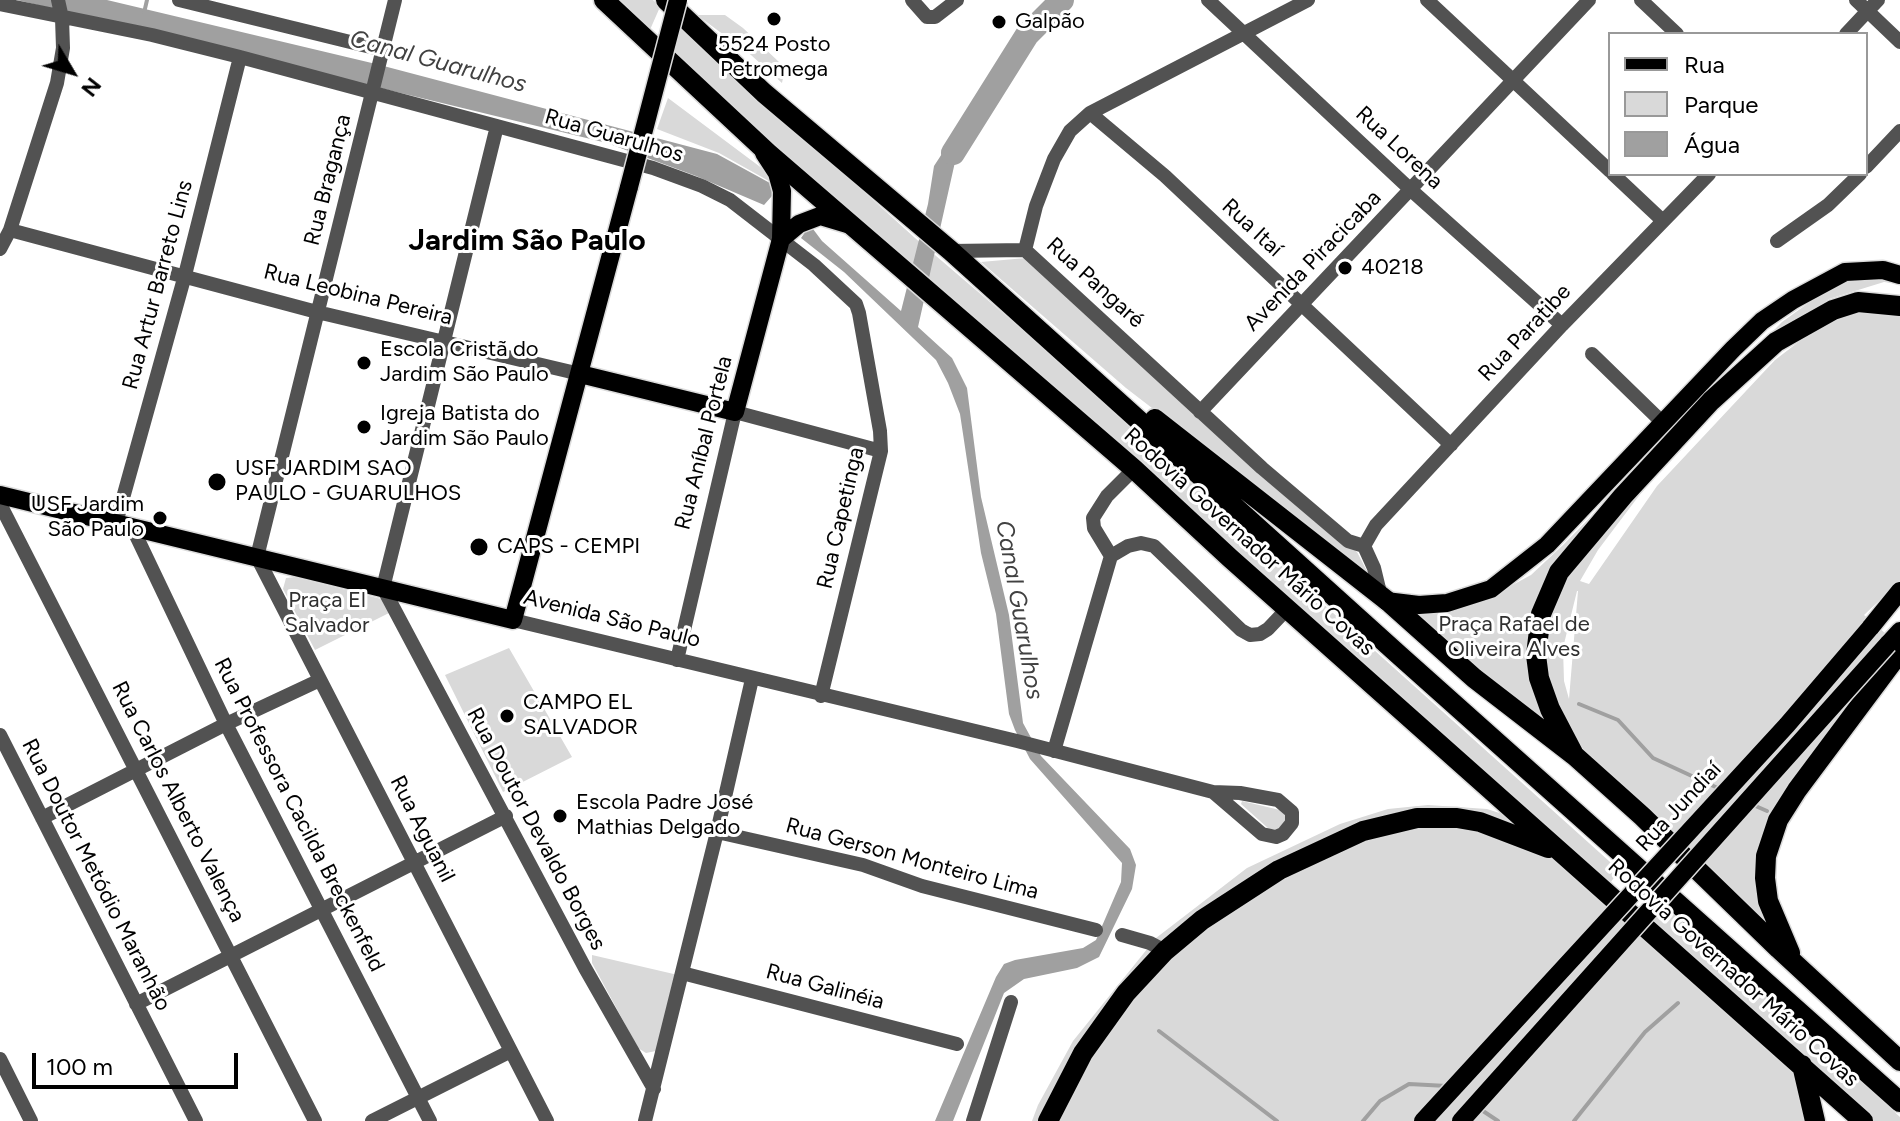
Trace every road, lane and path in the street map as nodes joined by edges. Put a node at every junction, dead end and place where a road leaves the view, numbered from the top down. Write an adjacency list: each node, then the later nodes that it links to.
1 (179, 0): 21 (street)
2 (395, 0): 21 (street, Rua Bragança)
3 (604, 0): 28 (highway, Rodovia Governador Mário Covas)
4 (666, 0): 42 (highway, Rodovia Governador Mário Covas)
5 (678, 0): 52 (main road, bridge)
6 (912, 0): 7 (street)
7 (957, 0)
8 (1208, 0): 19 (street, Rua Lorena)
9 (1308, 0): 19 (street, Rua Pangaré)
10 (1427, 0): 23 (street)
11 (1589, 0): 23 (street, Avenida Piracicaba)
12 (1641, 0): 17 (street)
13 (1856, 0): 15 (street)
14 (0, 4): 16 (street, Rua Guarulhos)
15 (1873, 6): 18 (street); 20 (street)
16 (60, 10): 22 (street, Rua Guarulhos); 38 (street)
17 (1675, 32)
18 (1848, 32)
19 (1242, 33): 25 (street, Rua Pangaré); 34 (street, Rua Lorena)
20 (1900, 42)
21 (382, 56): 24 (street, Rua Bragança)
22 (240, 57): 24 (street, Rua Guarulhos); 43 (street, Rua Artur Barreto Lins)
23 (1513, 80): 30 (street); 34 (street, Avenida Piracicaba)
24 (373, 90): 26 (street, Rua Guarulhos); 47 (street, Rua Bragança)
25 (1090, 113): 41 (street, Rua Pangaré); 45 (street, Rua Itaí)
26 (497, 126): 36 (street, Rua Guarulhos); 49 (street)
27 (1900, 131): 29 (street)
28 (758, 143): 36 (main road, Rua Aníbal Portela); 37 (highway, Rodovia Governador Mário Covas)
29 (1868, 165)
30 (1608, 168)
31 (1616, 176): 35 (street)
32 (1707, 176): 35 (street, Rua Paratibe)
33 (1858, 176): 39 (street)
34 (1411, 190): 45 (street, Avenida Piracicaba); 48 (street, Rua Lorena)
35 (1663, 221): 48 (street, Rua Paratibe)
36 (787, 225): 37 (main road); 53 (main road, Rua Aníbal Portela); 57 (street, Rua Capetinga)
37 (856, 227): 58 (highway, Rodovia Governador Mário Covas)
38 (10, 230): 40 (street); 43 (street, Rua Leobina Pereira)
39 (1777, 241)
40 (0, 249)
41 (1025, 250): 42 (street); 54 (street, Rua Pangaré)
42 (951, 251): 51 (highway, Rodovia Governador Mário Covas)
43 (185, 275): 47 (street, Rua Leobina Pereira); 61 (street, Rua Artur Barreto Lins)
44 (1900, 275): 55 (main road)
45 (1302, 305): 54 (street, Avenida Piracicaba); 56 (street, Rua Itaí)
46 (1900, 306): 78 (highway)
47 (317, 312): 49 (street, Rua Leobina Pereira); 64 (street, Rua Bragança)
48 (1562, 325): 56 (street, Rua Paratibe)
49 (445, 341): 52 (street, Rua Leobina Pereira); 65 (street)
50 (1592, 354): 55 (street)
51 (1072, 359): 67 (highway); 102 (highway, Rodovia Governador Mário Covas)
52 (580, 374): 53 (main road, Rua Leobina Pereira); 69 (main road)
53 (735, 412): 57 (street, Rua Leobina Pereira); 71 (street, Rua Aníbal Portela)
54 (1200, 412): 62 (street, Rua Pangaré)
55 (1662, 422): 67 (main road)
56 (1451, 445): 62 (street, Rua Paratibe)
57 (881, 451): 74 (street, Rua Capetinga)
58 (1134, 469): 63 (street); 68 (highway, Rodovia Governador Mário Covas)
59 (0, 495): 61 (main road, Avenida São Paulo)
60 (0, 504): 79 (street, Rua Carlos Alberto Valença)
61 (124, 525): 64 (main road, Avenida São Paulo); 75 (street, Rua Professora Cacilda Breckenfeld)
62 (1364, 546): 67 (street)
63 (1111, 556): 68 (street); 77 (street)
64 (257, 557): 65 (main road, Avenida São Paulo); 73 (street, Rua Aguanil)
65 (383, 588): 69 (main road, Avenida São Paulo); 81 (street, Rua Doutor Devaldo Borges)
66 (1900, 591): 112 (main road, Rua Jundiaí, bridge)
67 (1384, 599): 78 (highway)
68 (1287, 609): 84 (highway, Rodovia Governador Mário Covas)
69 (513, 620): 71 (street, Avenida São Paulo)
70 (1896, 642): 91 (highway); 113 (main road, Rua Jundiaí, bridge)
71 (677, 660): 72 (street, Avenida São Paulo)
72 (752, 679): 74 (street, Avenida São Paulo); 83 (street)
73 (320, 680): 75 (street); 85 (street, Rua Aguanil)
74 (821, 696): 77 (street, Avenida São Paulo)
75 (226, 724): 79 (street); 86 (street, Rua Professora Cacilda Breckenfeld)
76 (0, 735): 82 (street, Rua Doutor Metódio Maranhão)
77 (1054, 751): 80 (street, Avenida São Paulo)
78 (1575, 756): 91 (highway)
79 (137, 770): 82 (street); 90 (street, Rua Carlos Alberto Valença)
80 (1213, 792): 80 (street, Avenida São Paulo)
81 (506, 816): 85 (street); 100 (street, Rua Doutor Devaldo Borges)
82 (42, 818): 94 (street, Rua Doutor Metódio Maranhão)
83 (717, 832): 87 (street, Rua Gerson Monteiro Lima); 92 (street)
84 (1570, 858): 89 (highway); 99 (highway, Rodovia Governador Mário Covas)
85 (415, 862): 86 (street); 96 (street, Rua Aguanil)
86 (322, 911): 90 (street); 101 (street, Rua Professora Cacilda Breckenfeld)
87 (1096, 930)
88 (1122, 935): 89 (street)
89 (1165, 951): 111 (highway)
90 (232, 956): 94 (street); 106 (street, Rua Carlos Alberto Valença)
91 (1795, 964): 98 (highway)
92 (682, 973): 95 (street, Rua Galinéia); 100 (street)
93 (1011, 1002): 110 (street)
94 (136, 1004): 105 (street, Rua Doutor Metódio Maranhão)
95 (957, 1044)
96 (511, 1051): 101 (street); 109 (street, Rua Aguanil)
97 (0, 1059): 104 (street)
98 (1900, 1061)
99 (1802, 1065): 114 (highway); 115 (highway, Rodovia Governador Mário Covas)
100 (654, 1089): 103 (street)
101 (419, 1099): 107 (street); 108 (street, Rua Professora Cacilda Breckenfeld)
102 (1900, 1102)
103 (648, 1120)
104 (31, 1121)
105 (196, 1121)
106 (315, 1121)
107 (372, 1121)
108 (430, 1121)
109 (547, 1121)
110 (973, 1121)
111 (1048, 1121)
112 (1423, 1121)
113 (1461, 1121)
114 (1815, 1121)
115 (1863, 1121)

